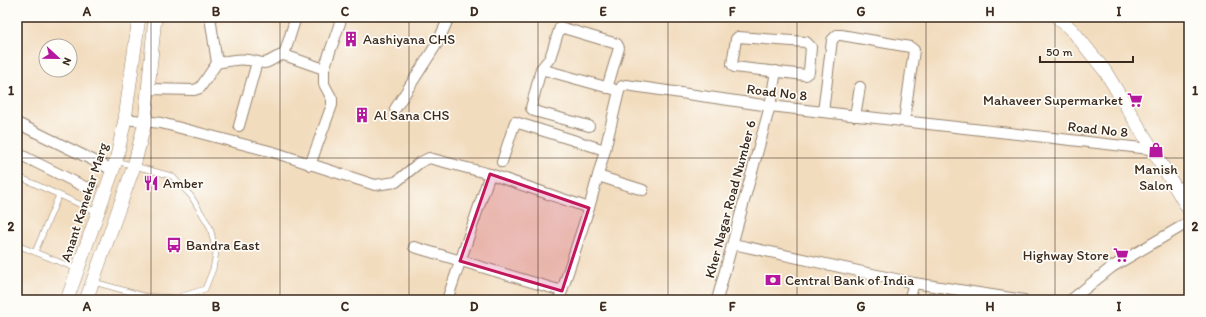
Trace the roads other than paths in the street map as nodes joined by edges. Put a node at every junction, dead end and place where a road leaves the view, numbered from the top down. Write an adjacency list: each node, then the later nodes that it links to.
1 (139, 17): 22 (street, Anant Kanekar Marg)
2 (155, 17): 16 (street)
3 (210, 17): 10 (street)
4 (342, 17): 11 (street)
5 (449, 17): 19 (street)
6 (1057, 17): 28 (street)
7 (295, 20): 8 (street)
8 (284, 55): 9 (street); 11 (street)
9 (257, 62): 10 (street); 26 (street)
10 (217, 63): 16 (street)
11 (324, 69): 32 (street)
12 (541, 69): 15 (street); 15 (street); 27 (street)
13 (776, 72): 13 (street); 18 (street, Kher Nagar Road Number 6)
14 (860, 87): 21 (street)
15 (607, 88): 17 (street)
16 (148, 89): 24 (street)
17 (619, 91): 18 (street, Road No 8); 29 (street)
18 (770, 106): 20 (street, Road No 8); 47 (street, Kher Nagar Road Number 6)
19 (395, 109)
20 (823, 112): 21 (street, Road No 8); 23 (street)
21 (855, 116): 23 (street, Road No 8)
22 (125, 119): 24 (street); 33 (street, Anant Kanekar Marg)
23 (904, 121): 28 (street, Road No 8)
24 (145, 122): 32 (street); 34 (street)
25 (17, 123): 33 (street)
26 (239, 126)
27 (589, 126)
28 (1150, 148): 41 (street)
29 (606, 150): 31 (street); 37 (street)
30 (17, 153): 39 (street)
31 (502, 162)
32 (310, 165): 35 (street)
33 (114, 166): 34 (lane); 45 (street, Anant Kanekar Marg)
34 (134, 166): 53 (street); 53 (lane)
35 (490, 174): 43 (street); 51 (street)
36 (17, 176): 42 (lane)
37 (598, 176): 40 (street); 43 (street)
38 (1189, 183): 41 (street)
39 (92, 186)
40 (643, 190)
41 (1177, 191): 44 (street)
42 (59, 194): 45 (lane); 50 (lane)
43 (589, 208): 55 (street)
44 (1189, 210)
45 (98, 212): 52 (street, Anant Kanekar Marg)
46 (1189, 222): 62 (street)
47 (733, 244): 54 (street); 59 (street, Kher Nagar Road Number 6)
48 (17, 245): 50 (lane)
49 (414, 247): 51 (street)
50 (35, 252): 52 (lane)
51 (460, 261): 55 (street); 58 (street)
52 (79, 270): 56 (street, Anant Kanekar Marg)
53 (94, 282): 57 (street)
54 (914, 283): 60 (street); 61 (street)
55 (561, 296)
56 (67, 300)
57 (86, 300)
58 (447, 300)
59 (717, 300)
60 (909, 300)
61 (1024, 300)
62 (1071, 300)

